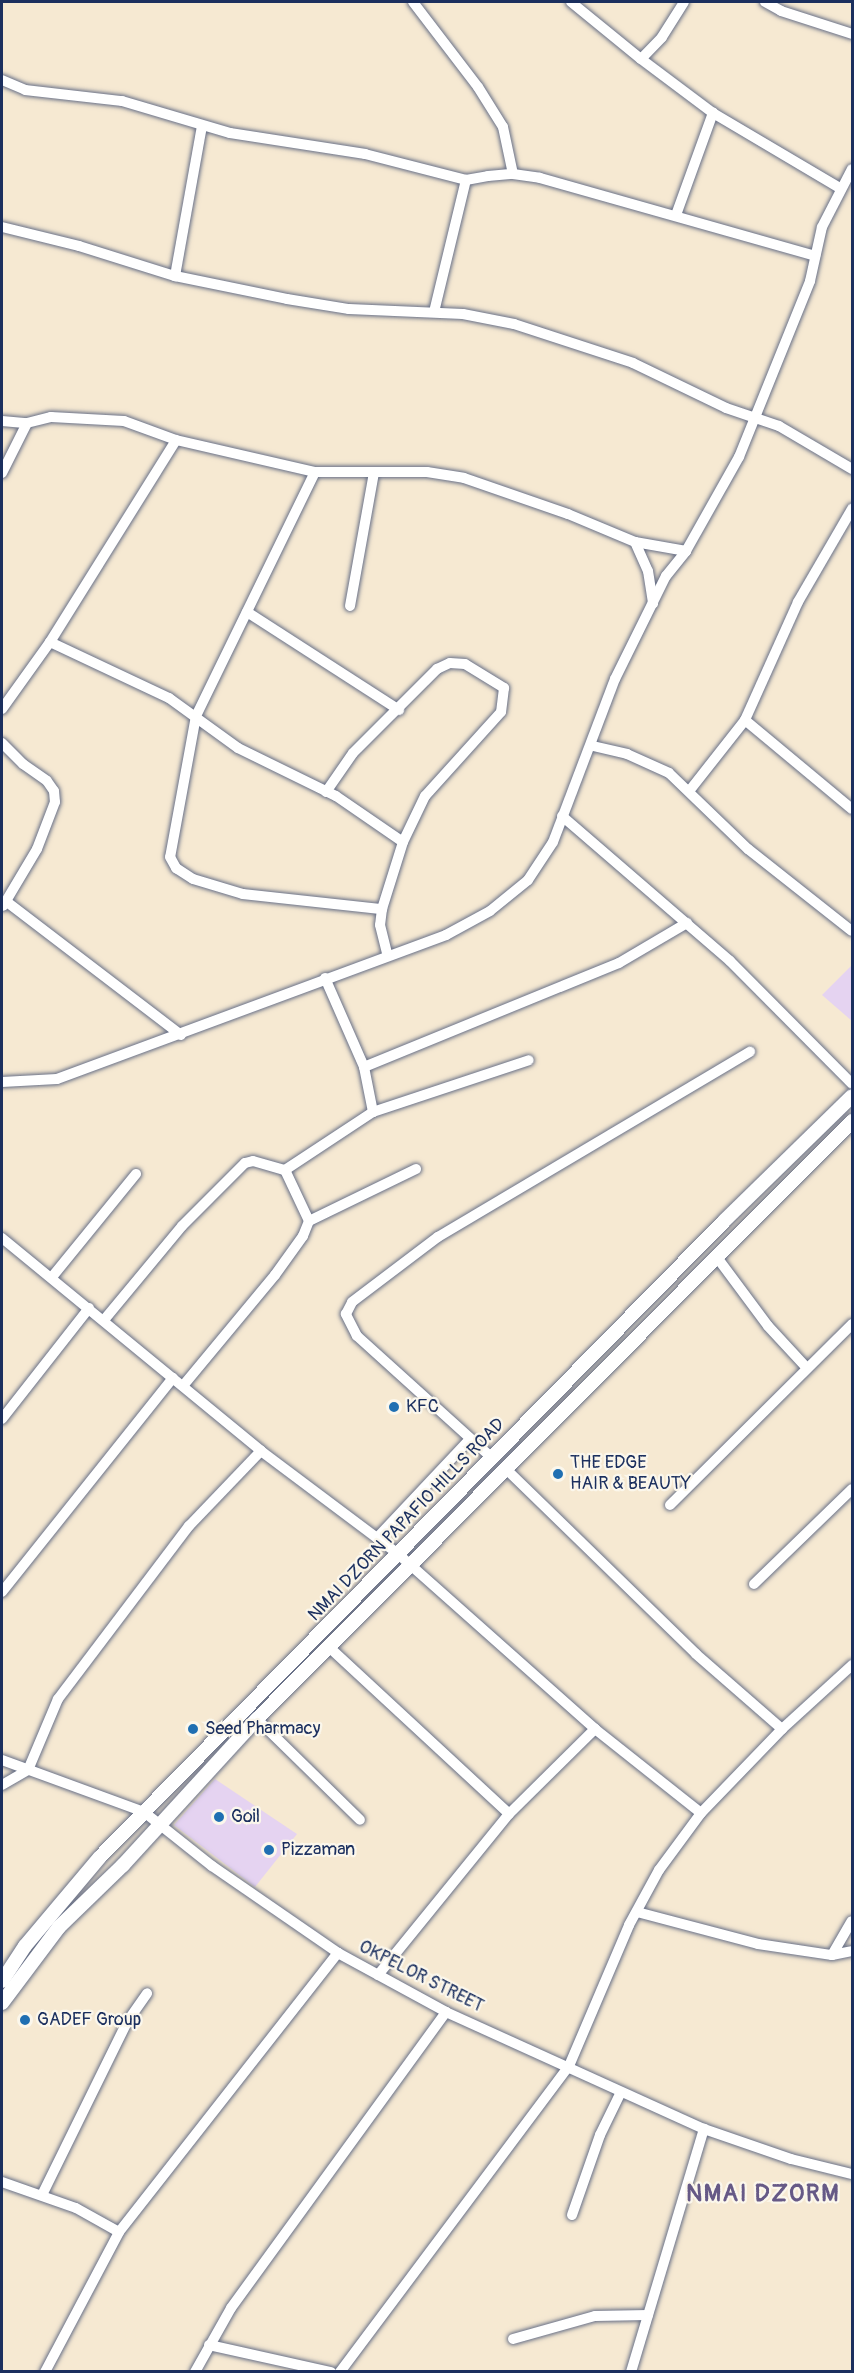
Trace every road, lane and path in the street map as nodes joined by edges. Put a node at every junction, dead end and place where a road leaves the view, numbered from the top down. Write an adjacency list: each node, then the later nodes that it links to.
1 (413, 2): 11 (street)
2 (571, 2): 6 (street)
3 (684, 2): 6 (street)
4 (765, 2): 5 (street)
5 (852, 34)
6 (641, 59): 8 (street)
7 (2, 80): 9 (street)
8 (713, 112): 13 (street); 14 (street)
9 (202, 126): 12 (street); 17 (street)
10 (852, 169): 13 (street)
11 (513, 174): 12 (street); 14 (street)
12 (466, 180): 18 (street)
13 (840, 188): 16 (street)
14 (676, 215): 16 (street)
15 (2, 227): 17 (street)
16 (815, 256): 19 (street)
17 (175, 276): 18 (street)
18 (434, 312): 19 (street)
19 (755, 418): 23 (street); 29 (street)
20 (2, 421): 21 (street)
21 (27, 423): 22 (street); 26 (street)
22 (176, 440): 24 (street); 33 (street)
23 (852, 469)
24 (315, 472): 25 (street); 32 (street)
25 (374, 472): 28 (street); 31 (street)
26 (2, 473)
27 (852, 509): 37 (street)
28 (635, 542): 29 (street); 30 (street)
29 (686, 551): 30 (street)
30 (654, 604): 39 (street)
31 (350, 606)
32 (246, 612): 35 (street); 36 (street)
33 (50, 642): 34 (street); 36 (street)
34 (2, 709)
35 (399, 710): 41 (street); 44 (street)
36 (196, 716): 41 (street); 46 (street)
37 (745, 720): 40 (street); 42 (street)
38 (2, 742): 45 (street)
39 (593, 746): 40 (street); 43 (street)
40 (690, 790): 48 (street)
41 (326, 792): 44 (street)
42 (852, 809)
43 (562, 816): 47 (street); 49 (street)
44 (403, 842): 46 (street)
45 (4, 905): 51 (street)
46 (382, 909): 49 (street)
47 (687, 923): 54 (street); 56 (street)
48 (852, 931)
49 (387, 954): 50 (street)
50 (325, 978): 51 (street); 54 (street)
51 (181, 1035): 55 (street)
52 (750, 1052): 74 (street)
53 (529, 1060): 58 (street)
54 (364, 1067): 58 (street)
55 (2, 1082)
56 (852, 1084)
57 (852, 1096): 76 (street, NMAI DZORN PAPAFIO HILLS ROAD)
58 (373, 1112): 61 (street)
59 (852, 1121): 65 (street, NMAI DZORN PAPAFIO HILLS ROAD)
60 (416, 1169): 63 (street)
61 (285, 1170): 63 (street); 68 (street)
62 (136, 1174): 66 (street)
63 (309, 1221): 72 (street)
64 (2, 1238): 66 (street)
65 (716, 1256): 70 (street); 77 (street, NMAI DZORN PAPAFIO HILLS ROAD)
66 (52, 1277): 67 (street)
67 (89, 1308): 68 (street); 73 (street)
68 (104, 1320): 71 (street)
69 (852, 1324): 70 (street)
70 (806, 1367): 79 (street)
71 (173, 1378): 72 (street); 84 (street)
72 (183, 1386): 75 (street)
73 (2, 1419)
74 (470, 1439): 76 (street); 80 (street)
75 (261, 1450): 80 (street); 91 (street)
76 (492, 1457): 81 (street, NMAI DZORN PAPAFIO HILLS ROAD)
77 (506, 1469): 82 (street, NMAI DZORN PAPAFIO HILLS ROAD); 89 (street)
78 (852, 1489): 83 (street)
79 (670, 1505)
80 (377, 1538): 81 (street)
81 (397, 1553): 82 (street); 93 (street, NMAI DZORN PAPAFIO HILLS ROAD)
82 (410, 1565): 85 (street, NMAI DZORN PAPAFIO HILLS ROAD); 88 (street)
83 (754, 1584)
84 (2, 1592)
85 (330, 1648): 87 (street, NMAI DZORN PAPAFIO HILLS ROAD); 95 (street)
86 (852, 1665): 89 (street)
87 (257, 1719): 96 (street); 97 (street, NMAI DZORN PAPAFIO HILLS ROAD)
88 (595, 1729): 94 (street); 95 (street)
89 (782, 1729): 94 (street)
90 (2, 1760): 91 (street, OKPELOR STREET)
91 (28, 1770): 92 (street); 93 (street, OKPELOR STREET)
92 (2, 1785)
93 (144, 1812): 97 (street, OKPELOR STREET); 104 (street, NMAI DZORN PAPAFIO HILLS ROAD)
94 (701, 1813): 98 (street)
95 (509, 1814): 103 (street)
96 (360, 1820)
97 (160, 1824): 101 (street, OKPELOR STREET); 106 (street, NMAI DZORN PAPAFIO HILLS ROAD)
98 (637, 1912): 102 (street); 108 (street)
99 (852, 1922): 102 (street)
100 (852, 1951): 102 (street)
101 (338, 1953): 103 (street, OKPELOR STREET); 115 (street)
102 (832, 1955)
103 (378, 1975): 107 (street, OKPELOR STREET)
104 (2, 1981)
105 (147, 1993): 113 (street)
106 (2, 2003)
107 (446, 2013): 108 (street, OKPELOR STREET); 118 (street)
108 (569, 2066): 109 (street, OKPELOR STREET); 122 (street)
109 (620, 2094): 110 (street, OKPELOR STREET); 114 (street)
110 (704, 2129): 111 (street, OKPELOR STREET); 116 (street)
111 (852, 2174)
112 (2, 2182): 113 (street)
113 (42, 2195): 115 (street)
114 (572, 2215)
115 (118, 2232): 119 (street)
116 (648, 2315): 117 (street); 123 (street)
117 (513, 2339)
118 (209, 2345): 120 (street); 121 (street)
119 (45, 2372)
120 (195, 2372)
121 (331, 2372)
122 (340, 2372)
123 (631, 2372)

